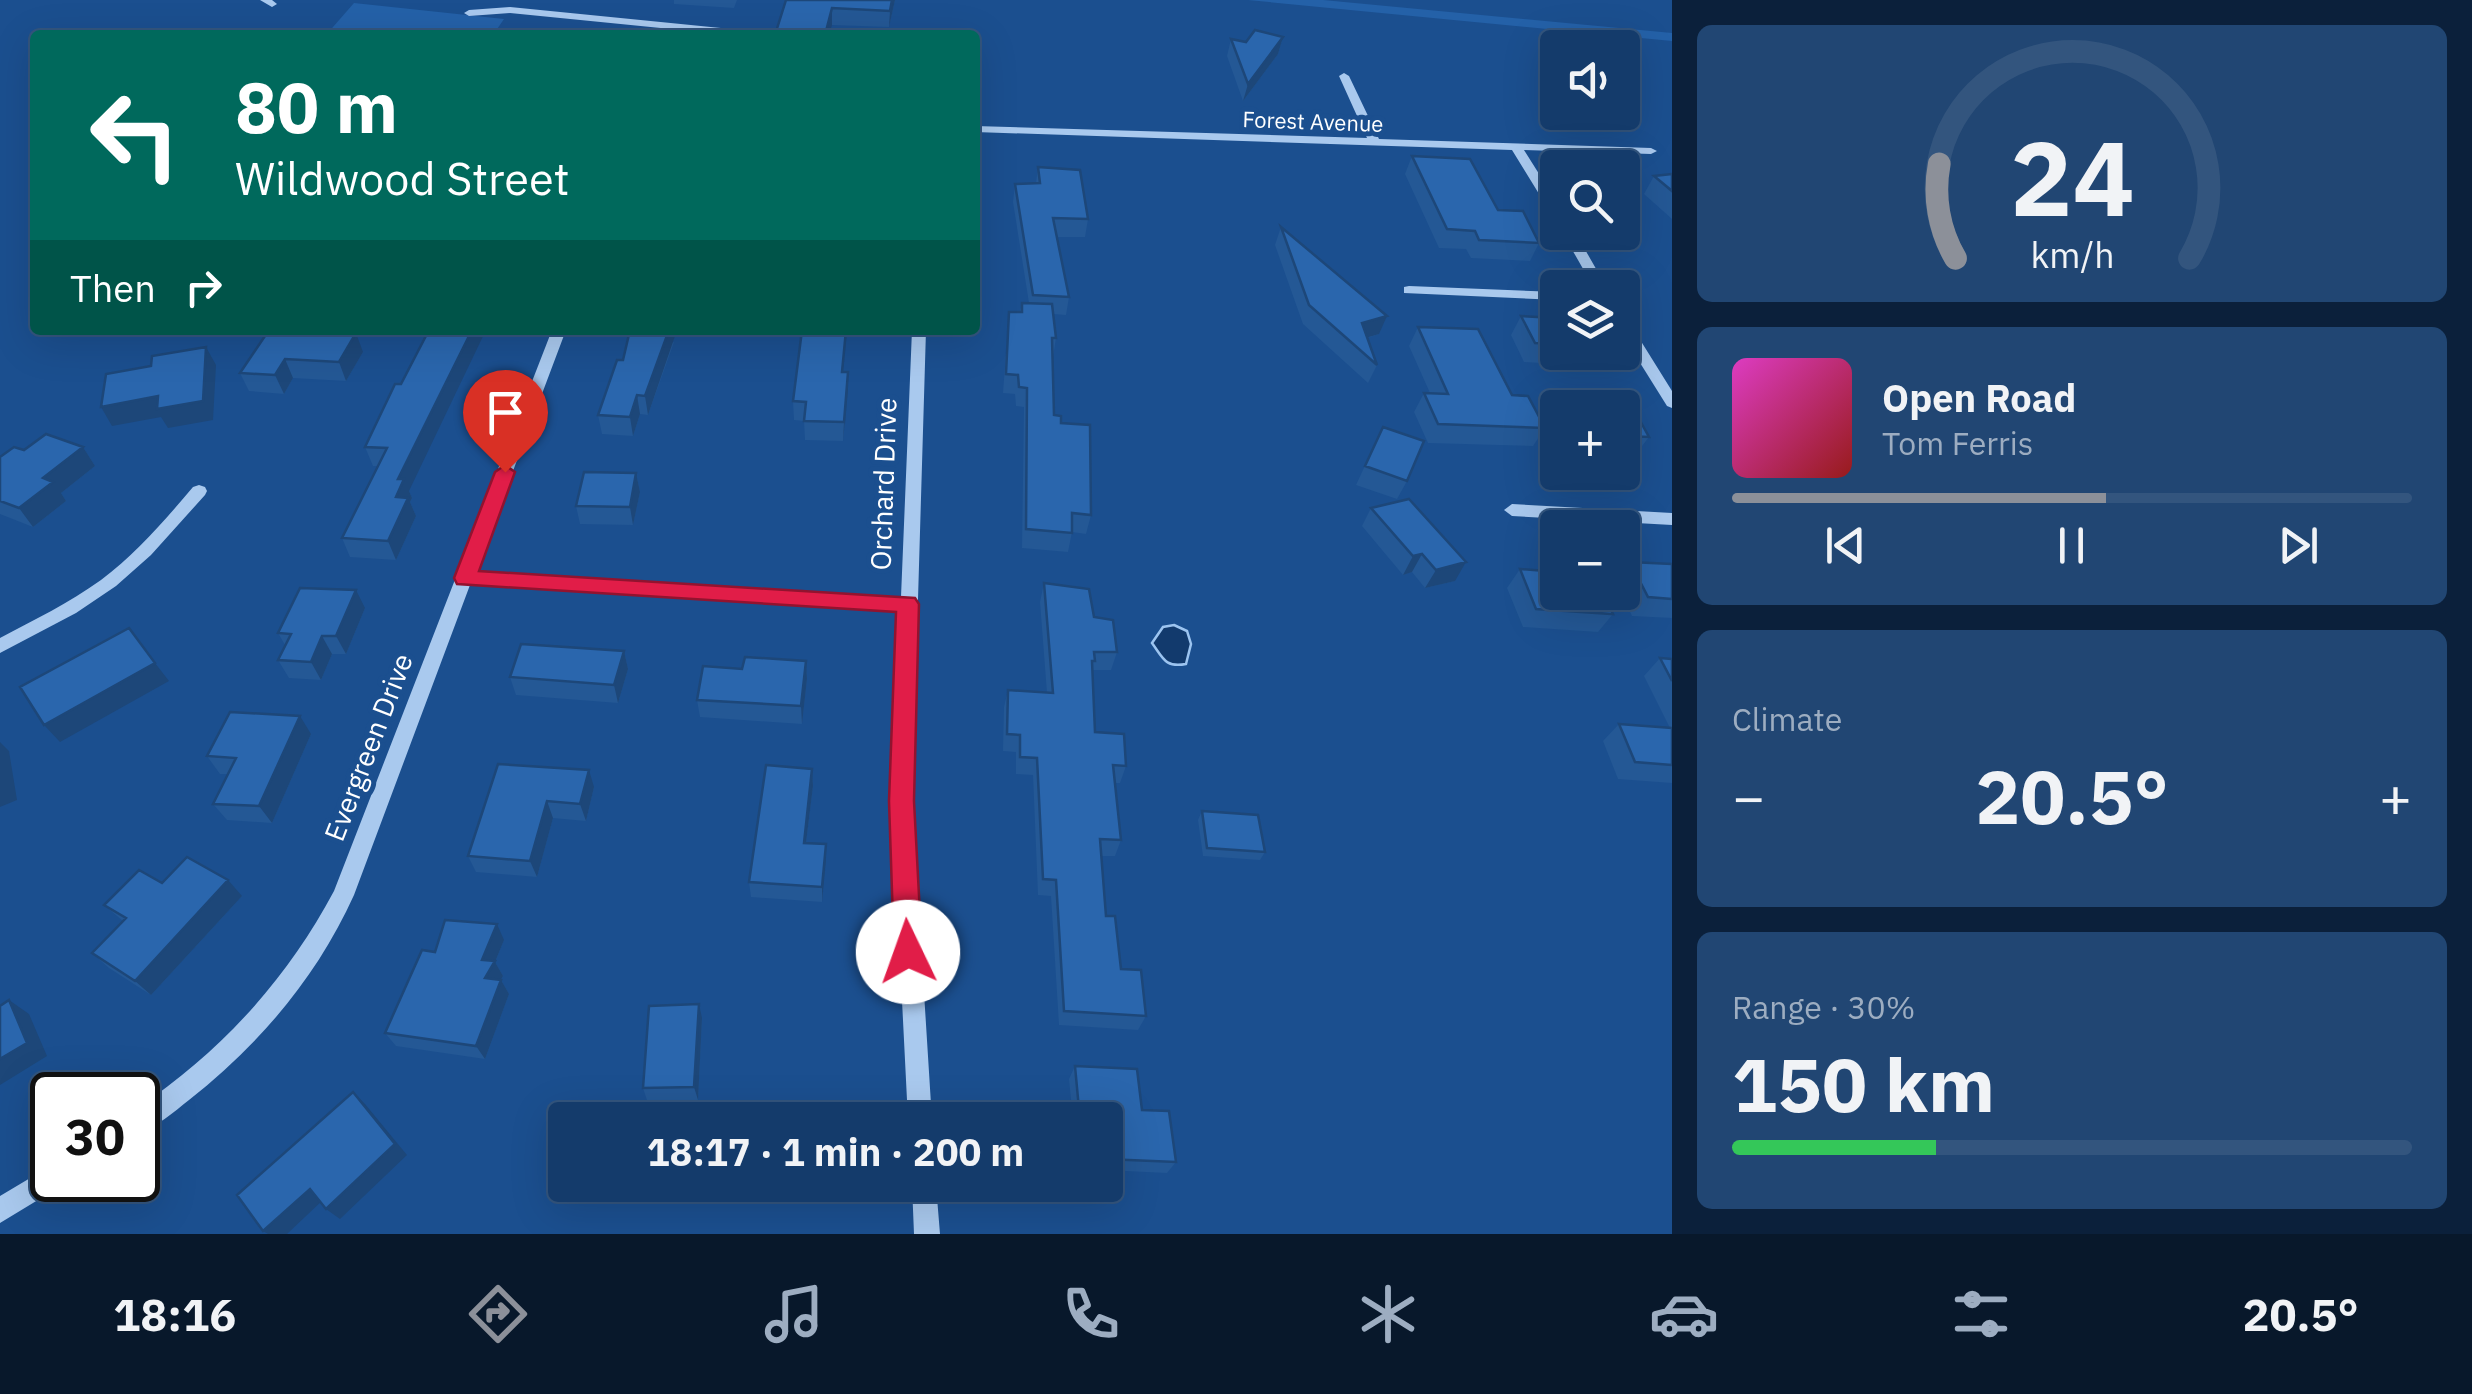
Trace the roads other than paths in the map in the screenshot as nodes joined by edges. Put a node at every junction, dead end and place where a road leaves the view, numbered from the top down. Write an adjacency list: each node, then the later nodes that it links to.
1 (469, 13): 2 (street)
2 (713, 30)
3 (1344, 76): 5 (street)
4 (980, 129): 5 (street, Forest Avenue)
5 (1375, 143): 6 (street, Forest Avenue)
6 (1516, 148): 7 (street, Forest Avenue); 8 (street)
7 (1651, 151)
8 (1540, 186)
9 (1409, 290): 10 (street)
10 (1540, 295)
11 (557, 335): 18 (street, Evergreen Drive)
12 (919, 335): 19 (street, Orchard Drive)
13 (1640, 351): 14 (street)
14 (1672, 402)
15 (198, 491): 20 (street)
16 (1512, 510): 17 (street)
17 (1672, 518)
18 (465, 578): 19 (street); 22 (street, Evergreen Drive)
19 (908, 604): 21 (street, Orchard Drive)
20 (0, 646)
21 (919, 1102)
22 (160, 1105)
23 (30, 1190): 25 (street)
24 (925, 1202): 26 (street)
25 (0, 1210)
26 (926, 1234)

